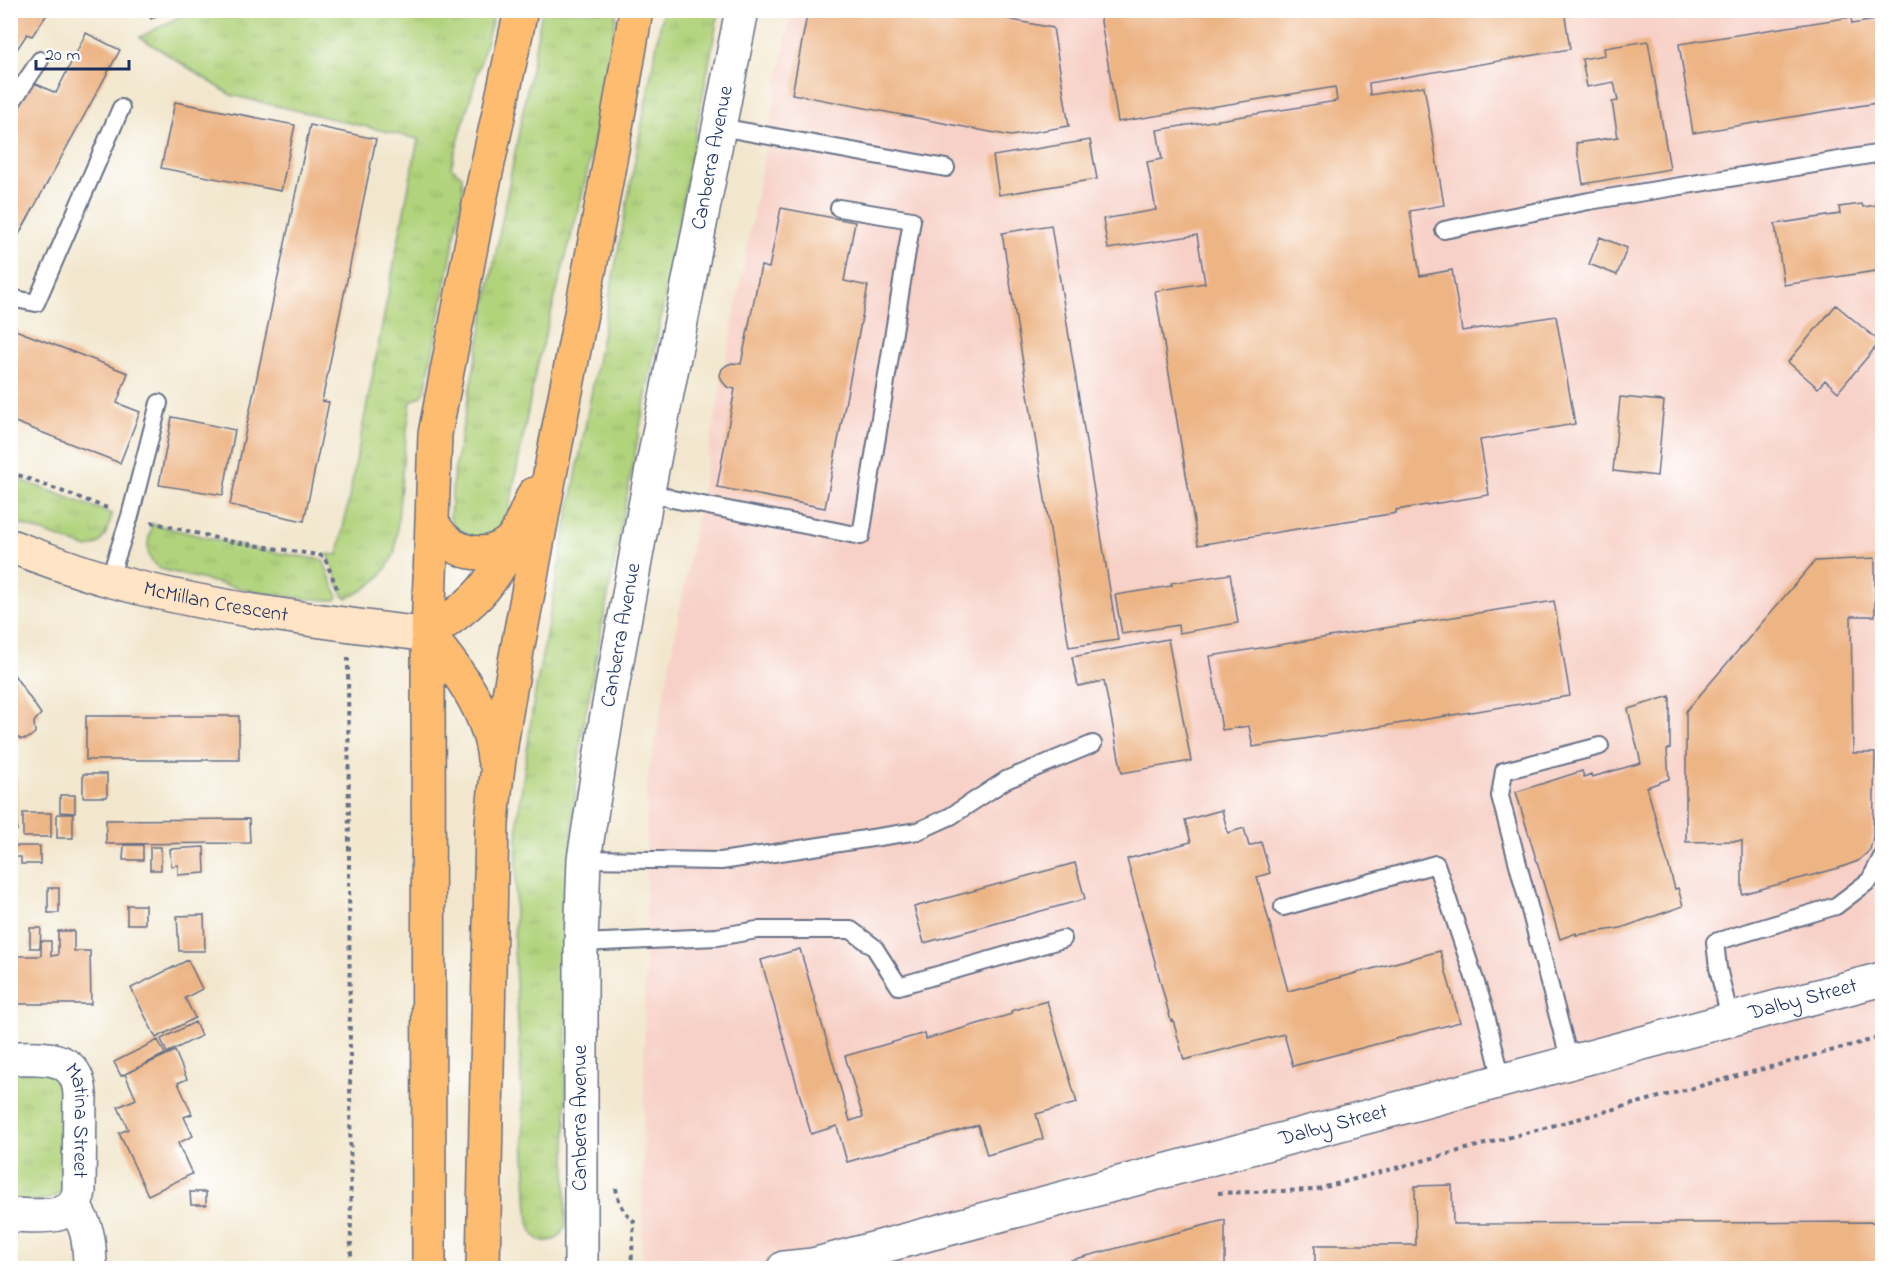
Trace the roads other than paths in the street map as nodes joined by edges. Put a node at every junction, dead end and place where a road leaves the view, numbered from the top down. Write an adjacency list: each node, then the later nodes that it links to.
1 (521, 10): 18 (highway)
2 (636, 10): 6 (highway)
3 (641, 10): 6 (street)
4 (741, 10): 9 (street, Canberra Avenue)
5 (40, 60): 7 (lane)
6 (623, 93): 16 (highway)
7 (10, 105)
8 (121, 108): 14 (lane)
9 (720, 127): 11 (lane); 17 (street, Canberra Avenue)
10 (1882, 153): 13 (lane)
11 (946, 168)
12 (838, 208): 17 (lane)
13 (1444, 230)
14 (10, 298)
15 (159, 403): 21 (lane)
16 (554, 449): 19 (highway); 25 (highway)
17 (648, 490): 27 (street, Canberra Avenue)
18 (432, 521): 19 (highway); 22 (highway)
19 (515, 536): 22 (highway)
20 (10, 546): 21 (street, McMillan Crescent)
21 (109, 580): 22 (street, McMillan Crescent)
22 (428, 636): 25 (highway); 39 (highway)
23 (1093, 744): 27 (lane)
24 (1600, 746): 34 (lane)
25 (496, 780): 40 (highway)
26 (1882, 857): 32 (lane)
27 (584, 859): 30 (street, Canberra Avenue)
28 (1283, 907): 35 (lane)
29 (1063, 939): 30 (lane)
30 (581, 943): 41 (street, Canberra Avenue)
31 (1882, 979): 32 (street, Dalby Street)
32 (1730, 1019): 34 (street, Dalby Street)
33 (10, 1058): 36 (street, Matina Street)
34 (1570, 1062): 35 (street, Dalby Street)
35 (1502, 1080): 42 (street, Dalby Street)
36 (74, 1207): 37 (street, Matina Street); 38 (street)
37 (10, 1215)
38 (90, 1263)
39 (429, 1269)
40 (483, 1269)
41 (581, 1269)
42 (784, 1269)

